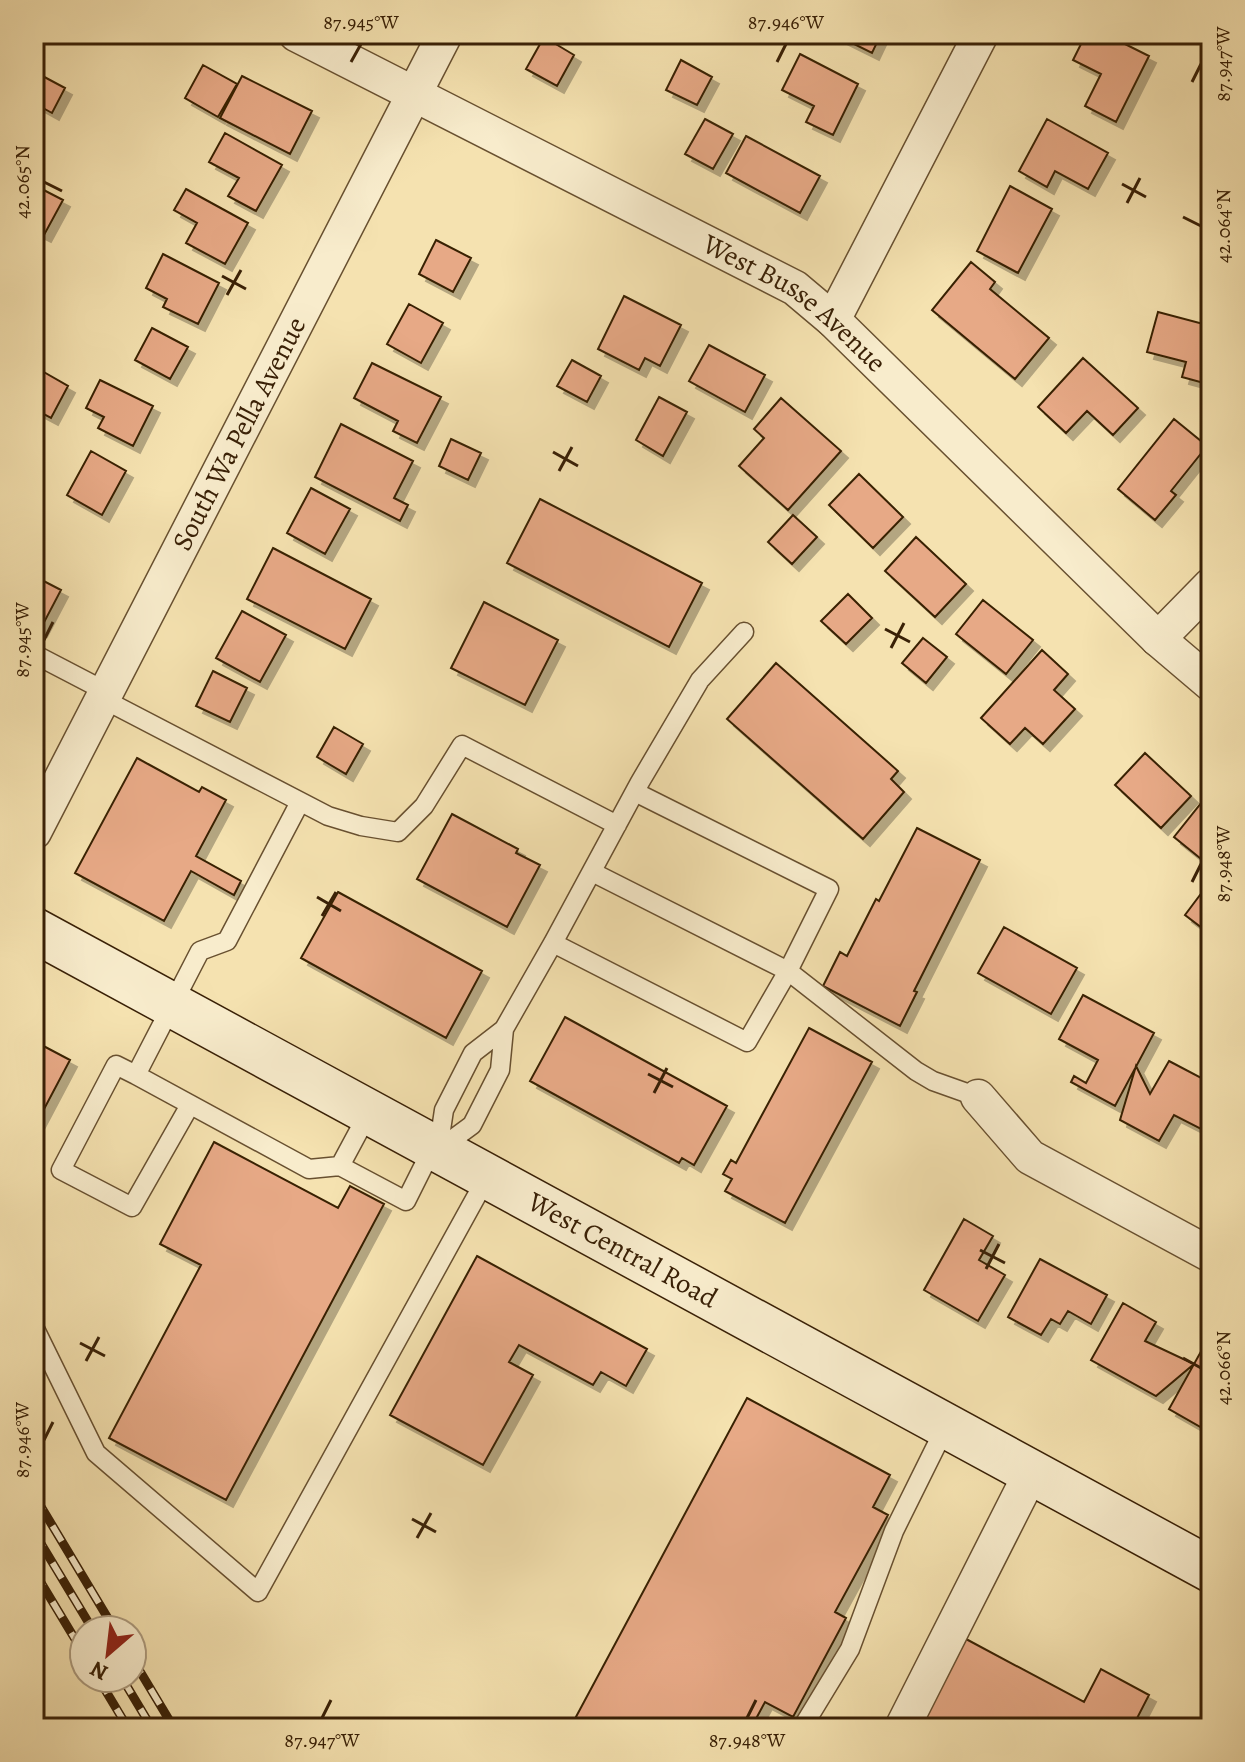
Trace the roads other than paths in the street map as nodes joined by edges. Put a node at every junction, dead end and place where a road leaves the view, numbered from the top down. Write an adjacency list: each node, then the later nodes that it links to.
1 (296, 34): 4 (street, West Busse Avenue)
2 (445, 34): 4 (street, South Wa Pella Avenue)
3 (981, 34): 5 (street)
4 (415, 93): 5 (street, West Busse Avenue); 11 (street, South Wa Pella Avenue)
5 (833, 320): 8 (street, West Busse Avenue)
6 (1211, 585): 8 (street)
7 (744, 632): 12 (lane)
8 (1158, 639): 10 (street, West Busse Avenue)
9 (34, 654): 11 (lane)
10 (1211, 684)
11 (105, 695): 13 (lane); 15 (street, South Wa Pella Avenue)
12 (635, 792): 14 (lane); 19 (lane)
13 (300, 802): 14 (lane); 20 (lane)
14 (617, 825): 16 (lane)
15 (34, 832)
16 (592, 872): 18 (lane); 19 (lane)
17 (34, 930): 20 (main road, West Central Road)
18 (553, 943): 19 (lane); 21 (lane)
19 (788, 971): 23 (lane)
20 (173, 1006): 22 (lane); 25 (main road, West Central Road)
21 (504, 1029): 26 (lane); 26 (lane)
22 (136, 1075): 24 (lane); 24 (lane)
23 (978, 1097): 29 (street)
24 (190, 1105): 27 (lane)
25 (369, 1112): 26 (main road, West Central Road); 27 (lane)
26 (436, 1149): 27 (lane); 28 (main road, West Central Road)
27 (340, 1166)
28 (487, 1177): 30 (lane); 31 (main road, West Central Road)
29 (1211, 1255)
30 (34, 1327)
31 (946, 1426): 32 (main road, West Central Road); 34 (lane)
32 (1031, 1473): 33 (main road, West Central Road); 35 (street)
33 (1211, 1570)
34 (802, 1728)
35 (902, 1728)

